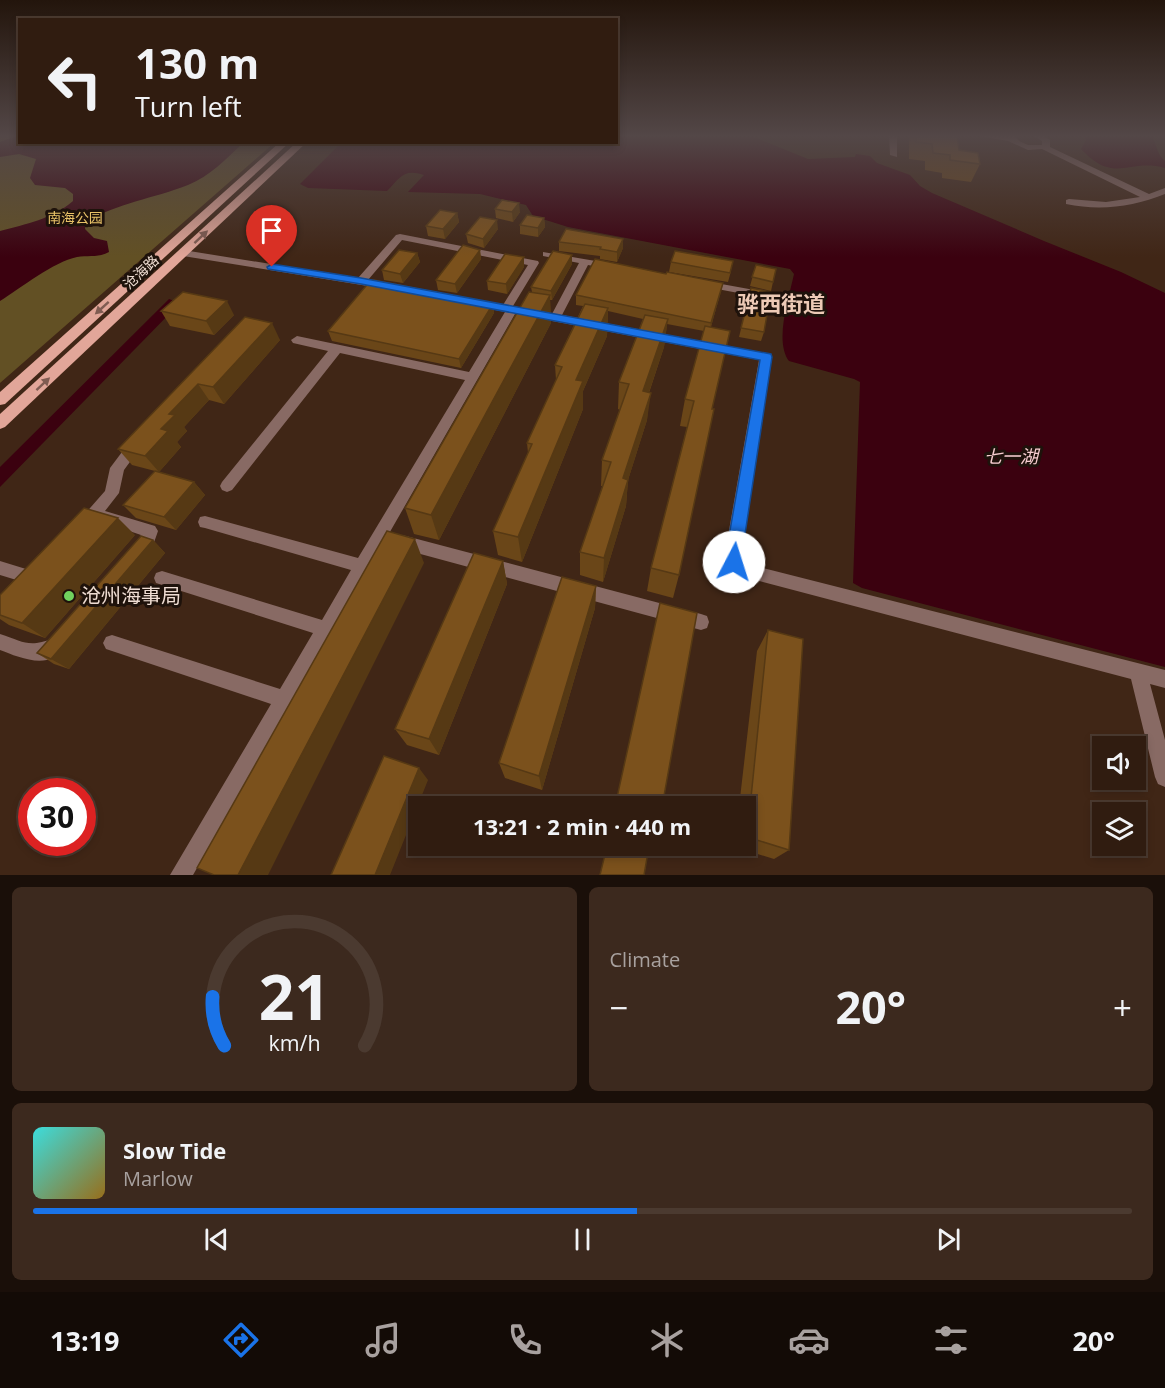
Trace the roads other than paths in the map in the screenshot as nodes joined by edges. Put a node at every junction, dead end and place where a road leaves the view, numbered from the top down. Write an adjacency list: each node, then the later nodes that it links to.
1 (248, 176): 21 (main road, 沧海路, one-way to 21)
2 (266, 176): 7 (main road, 沧海路, one-way to 2)
3 (1104, 176): 5 (street)
4 (1165, 191): 5 (street)
5 (1150, 198): 6 (street)
6 (1069, 202)
7 (183, 253): 11 (street); 22 (main road, 沧海路, one-way to 7)
8 (547, 254): 9 (street)
9 (585, 261): 10 (street); 17 (street)
10 (619, 268)
11 (361, 281): 13 (street); 16 (street)
12 (698, 282): 14 (street)
13 (394, 287)
14 (776, 297)
15 (462, 300): 16 (street)
16 (509, 310): 17 (street); 20 (street)
17 (555, 318): 39 (street)
18 (297, 340): 19 (street)
19 (337, 348): 20 (street); 24 (street)
20 (473, 377): 27 (street)
21 (0, 400)
22 (0, 423)
23 (148, 432): 25 (street)
24 (227, 486)
25 (94, 514): 28 (street); 31 (street)
26 (205, 522): 29 (street)
27 (380, 536): 29 (street); 34 (street)
28 (71, 538)
29 (362, 566): 35 (street)
30 (0, 568): 33 (street)
31 (124, 568)
32 (162, 578): 35 (street)
33 (20, 593)
34 (701, 622)
35 (326, 628): 41 (street)
36 (64, 636): 37 (street)
37 (0, 642)
38 (112, 643): 41 (street)
39 (1138, 672): 40 (street); 42 (street)
40 (1165, 679)
41 (284, 699): 43 (street)
42 (1165, 777)
43 (181, 875)

